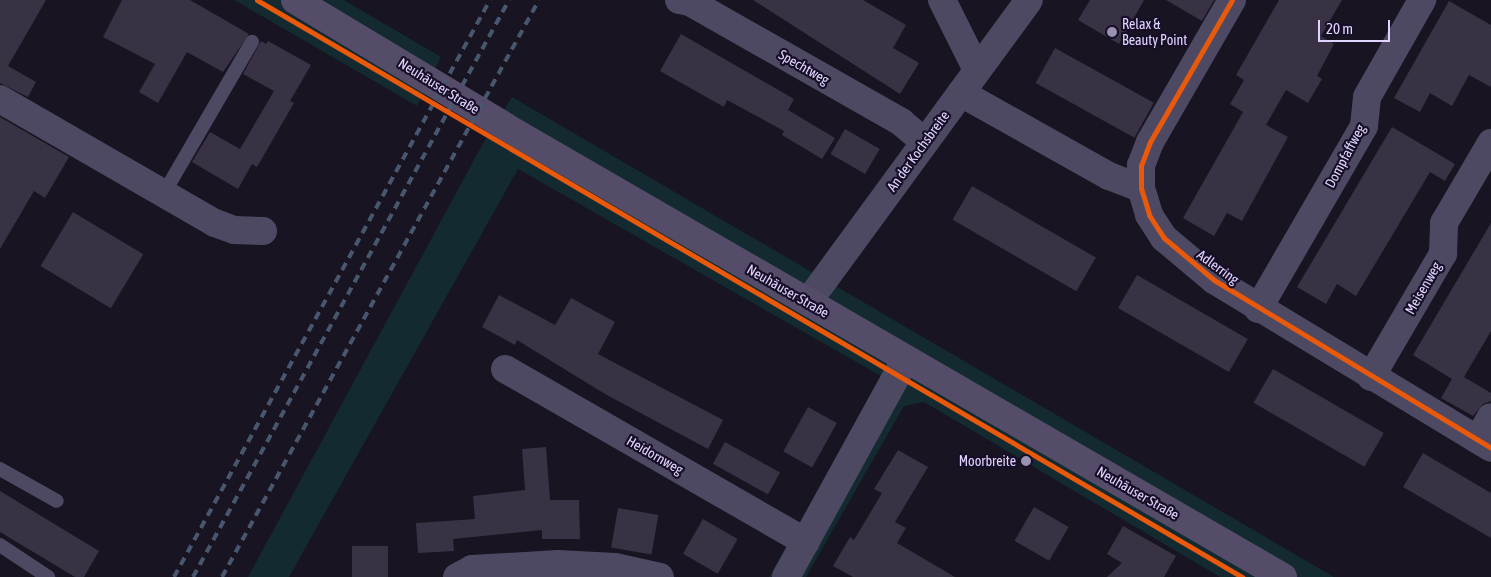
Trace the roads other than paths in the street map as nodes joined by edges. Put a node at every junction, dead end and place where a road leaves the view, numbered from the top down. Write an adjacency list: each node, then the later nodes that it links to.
1 (295, 0): 16 (main road, Neuhäuser Straße)
2 (679, 0): 11 (street, Spechtweg)
3 (942, 0): 8 (street)
4 (1029, 0): 8 (street, An der Kochsbreite)
5 (1232, 0): 13 (street, Adlerring)
6 (1422, 0): 17 (street, Dompfaffweg)
7 (252, 42): 14 (lane)
8 (977, 70): 9 (street, An der Kochsbreite)
9 (961, 93): 11 (street, An der Kochsbreite); 13 (street)
10 (0, 99): 14 (street)
11 (925, 142): 16 (street, An der Kochsbreite)
12 (1491, 144): 20 (street, Meisenweg)
13 (1141, 188): 17 (street, Adlerring)
14 (164, 193): 15 (street)
15 (263, 231)
16 (808, 302): 18 (main road, Neuhäuser Straße)
17 (1258, 308): 20 (street, Adlerring)
18 (906, 358): 24 (street); 30 (main road, Neuhäuser Straße)
19 (505, 369): 24 (street, Heidornweg)
20 (1371, 377): 21 (street, Adlerring)
21 (1487, 435)
22 (0, 469): 23 (lane)
23 (57, 501)
24 (806, 542): 26 (street)
25 (0, 545): 27 (lane)
26 (790, 576)
27 (48, 577)
28 (457, 577): 29 (street)
29 (660, 577)
30 (1283, 577)

